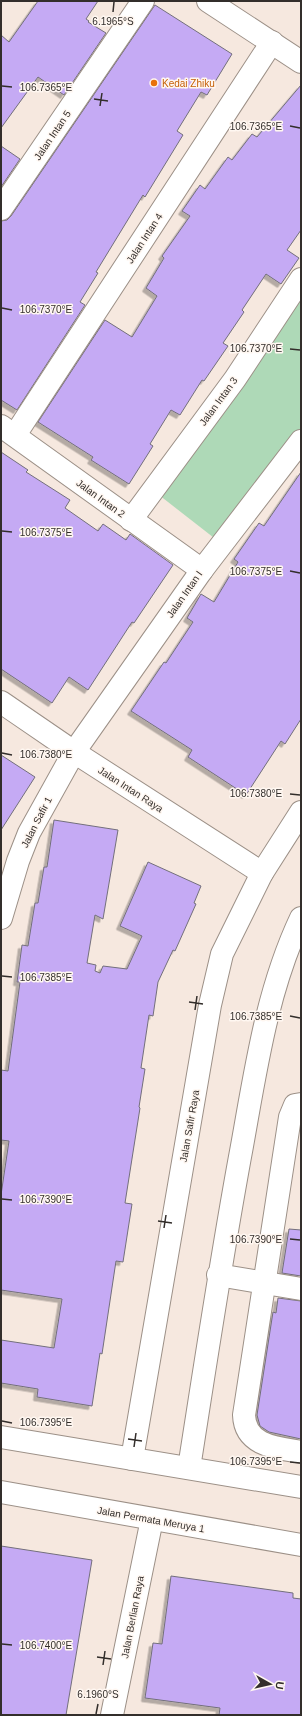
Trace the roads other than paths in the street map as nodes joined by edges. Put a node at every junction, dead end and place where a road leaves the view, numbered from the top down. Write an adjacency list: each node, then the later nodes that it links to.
1 (143, 1): 5 (street, Jalan Intan 5)
2 (208, 1): 3 (street)
3 (272, 42): 4 (street); 7 (street, Jalan Intan 4)
4 (301, 62)
5 (1, 209)
6 (301, 279): 9 (street, Jalan Intan 3)
7 (8, 430): 9 (street, Jalan Intan 2)
8 (301, 441): 10 (street, Jalan Intan I)
9 (131, 520): 10 (street, Jalan Intan 2)
10 (202, 570): 12 (street, Jalan Intan I)
11 (1, 702): 12 (street, Jalan Intan Raya)
12 (74, 752): 14 (street, Jalan Intan Raya); 15 (street, Jalan Safir 1)
13 (301, 812): 14 (street, Jalan Safir Raya)
14 (262, 873): 23 (street, Jalan Safir Raya)
15 (1, 918)
16 (301, 919): 18 (street)
17 (301, 1104): 19 (street)
18 (218, 1275): 19 (street); 24 (street)
19 (264, 1283): 20 (street); 22 (street)
20 (301, 1289)
21 (1, 1437): 23 (street)
22 (301, 1452)
23 (132, 1459): 24 (street)
24 (190, 1468): 25 (street)
25 (301, 1487)
26 (1, 1492): 27 (street, Jalan Permata Meruya 1)
27 (152, 1519): 28 (street, Jalan Permata Meruya 1); 29 (street, Jalan Berlian Raya)
28 (301, 1545)
29 (112, 1715)

